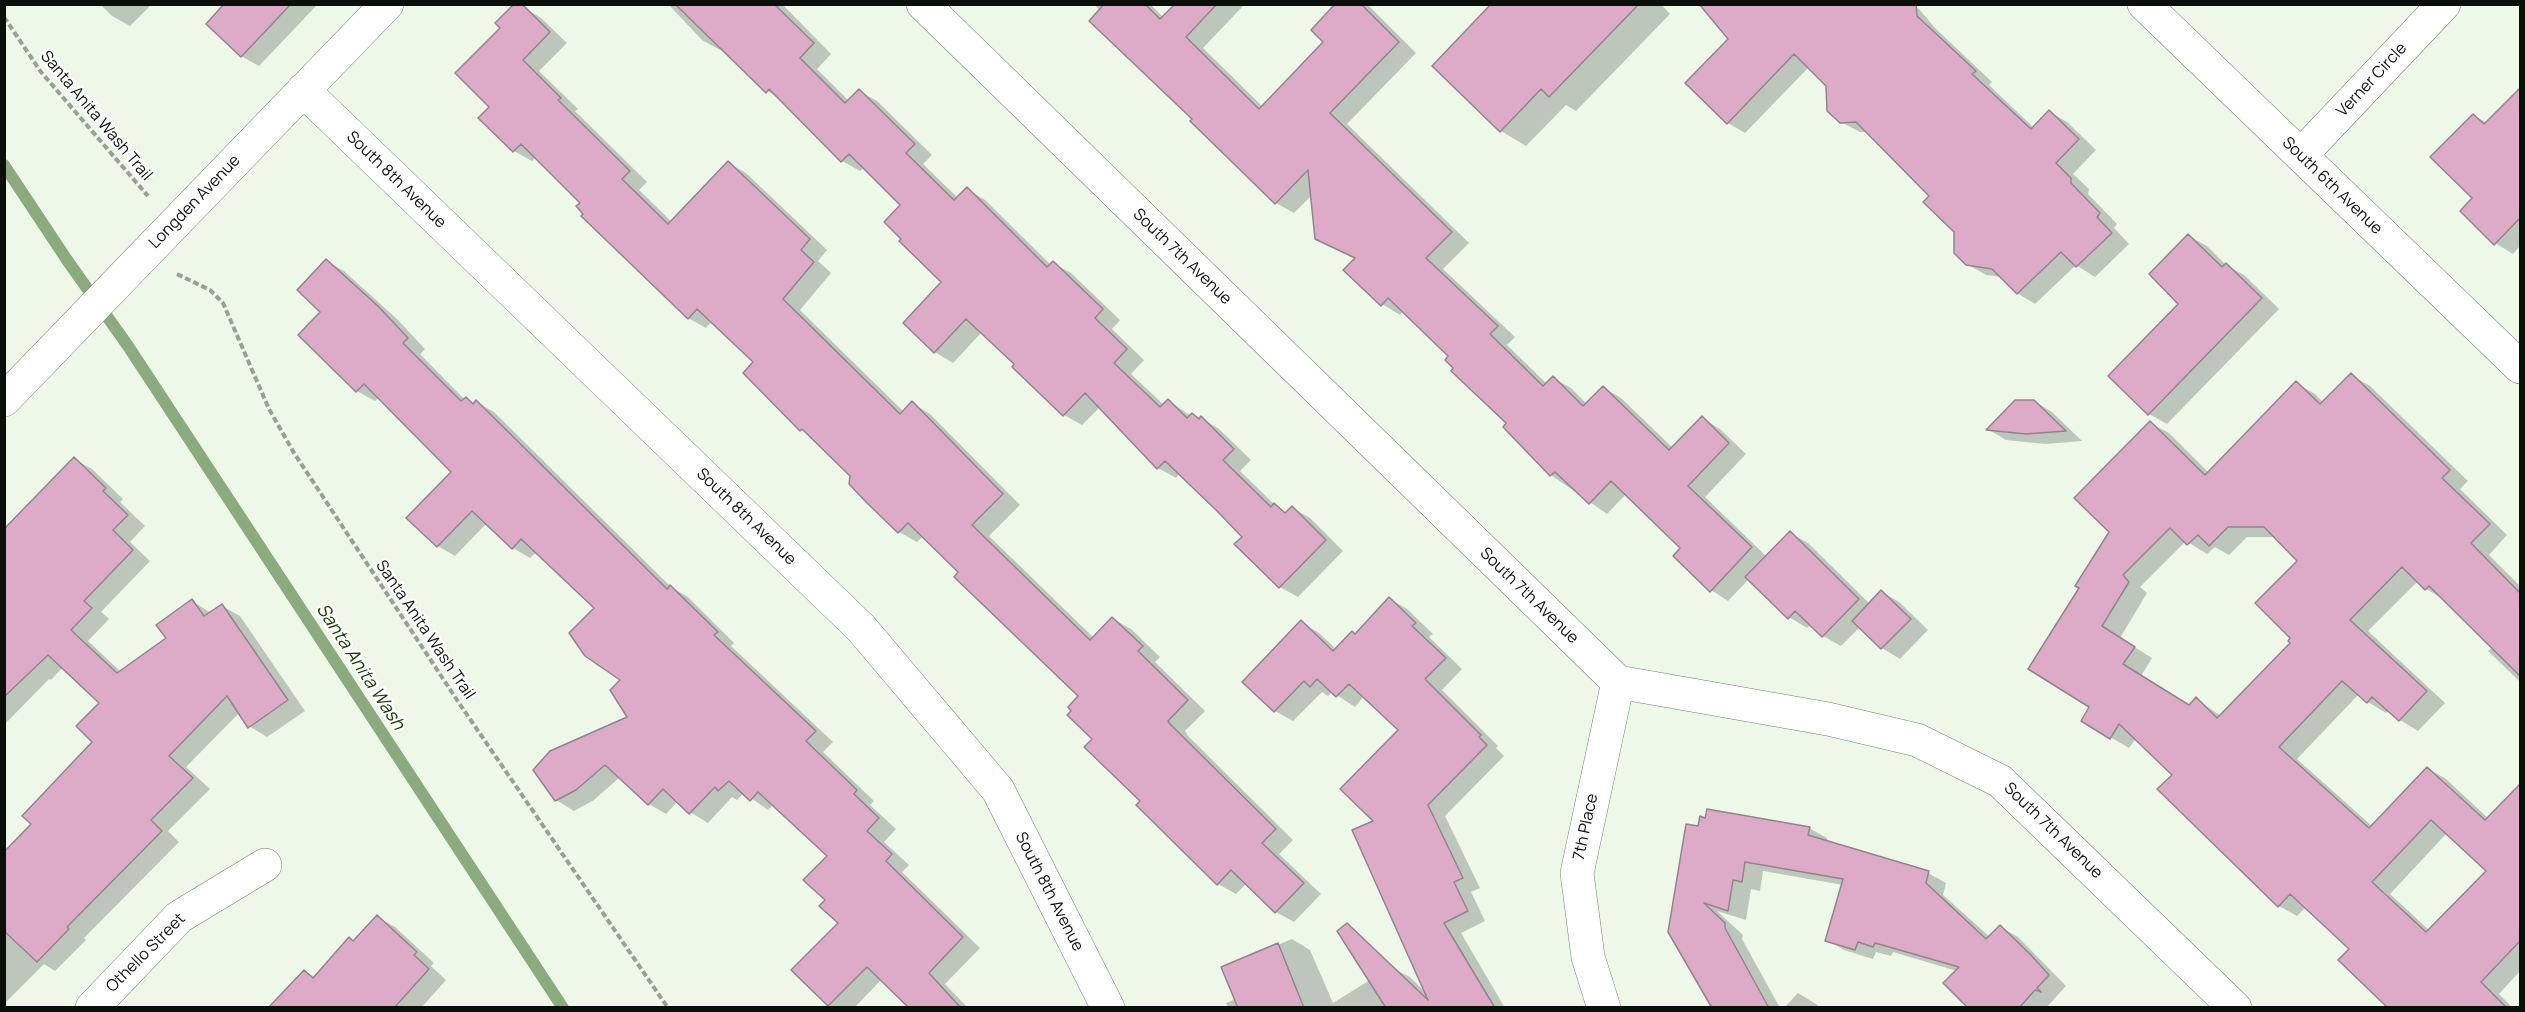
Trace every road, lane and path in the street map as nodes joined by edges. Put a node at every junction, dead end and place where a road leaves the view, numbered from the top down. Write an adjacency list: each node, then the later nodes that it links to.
1 (387, 4): 6 (street, Longden Avenue)
2 (923, 4): 12 (street, South 7th Avenue)
3 (2144, 4): 7 (street, South 6th Avenue)
4 (2444, 4): 7 (street, Verner Circle)
5 (4, 17): 8 (path, Santa Anita Wash Trail)
6 (303, 90): 11 (street, Longden Avenue); 16 (street, South 8th Avenue)
7 (2301, 156): 10 (street, South 6th Avenue)
8 (151, 199)
9 (171, 271): 15 (path, Santa Anita Wash Trail)
10 (2520, 367)
11 (8, 387)
12 (1618, 682): 17 (street, 7th Place); 18 (street, South 7th Avenue)
13 (266, 865): 14 (street, Othello Street)
14 (92, 1008)
15 (668, 1008)
16 (1108, 1008)
17 (1604, 1008)
18 (2235, 1008)

